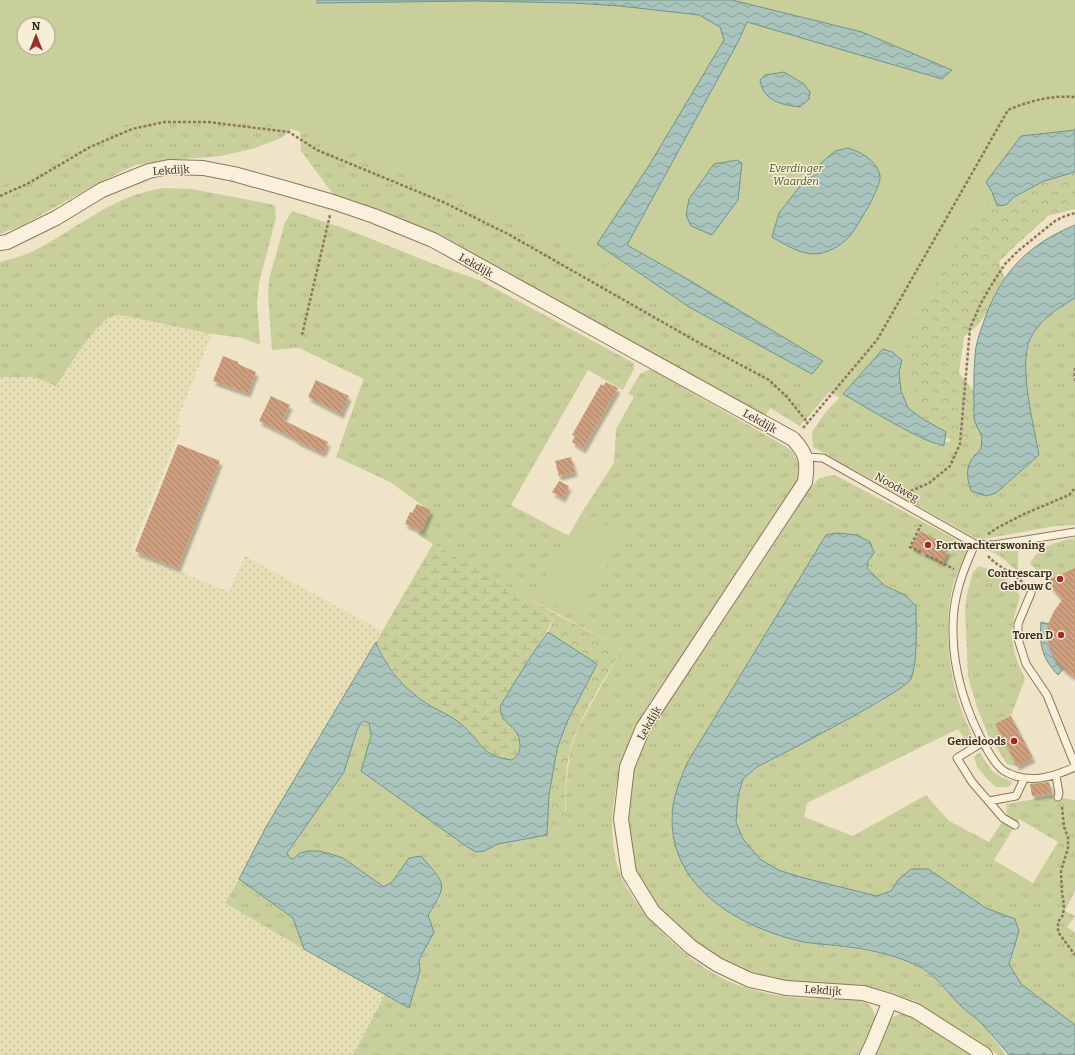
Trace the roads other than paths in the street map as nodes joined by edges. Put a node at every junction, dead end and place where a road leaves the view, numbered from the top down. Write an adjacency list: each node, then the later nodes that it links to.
1 (0, 244): 2 (street, Lekdijk)
2 (806, 457): 4 (lane, Noodweg); 13 (street, Lekdijk)
3 (1075, 532): 4 (lane)
4 (975, 544): 6 (lane)
5 (1031, 593): 7 (lane)
6 (983, 742): 9 (lane); 11 (lane)
7 (1075, 766): 8 (lane)
8 (1056, 776): 9 (lane); 10 (lane)
9 (1024, 779): 11 (lane)
10 (1058, 797)
11 (989, 800): 12 (lane)
12 (1015, 825)
13 (890, 1001): 14 (street); 15 (street, Lekdijk)
14 (867, 1055)
15 (985, 1055)

